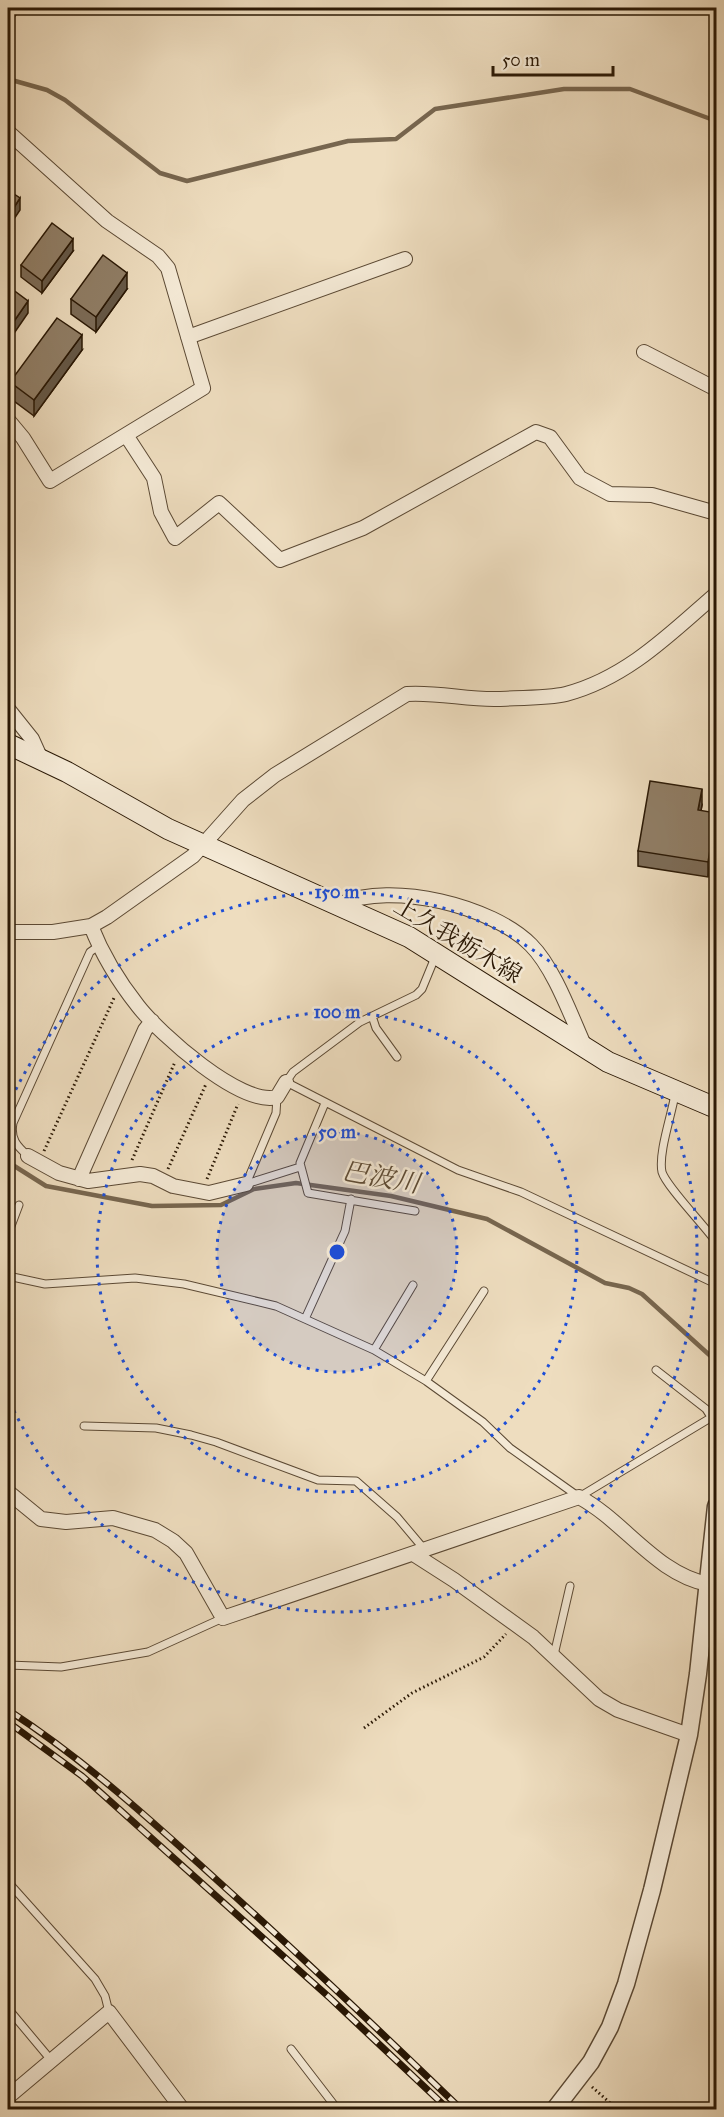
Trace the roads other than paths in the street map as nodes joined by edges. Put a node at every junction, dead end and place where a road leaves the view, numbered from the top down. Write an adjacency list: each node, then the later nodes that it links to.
1 (8, 132): 3 (street)
2 (405, 260): 3 (street)
3 (188, 337): 7 (street)
4 (644, 352): 5 (street)
5 (717, 389)
6 (8, 420): 7 (street)
7 (126, 435): 8 (street)
8 (717, 513)
9 (717, 594): 13 (street)
10 (8, 709): 12 (street)
11 (8, 744): 12 (main road, 上久我栃木線)
12 (42, 759): 13 (main road, 上久我栃木線)
13 (202, 845): 14 (main road, 上久我栃木線); 15 (street)
14 (341, 904): 18 (main road, 上久我栃木線); 21 (street)
15 (91, 926): 16 (street); 17 (street)
16 (8, 932)
17 (100, 945): 20 (street); 28 (lane)
18 (437, 952): 19 (lane); 21 (main road, 上久我栃木線)
19 (372, 1016): 22 (lane); 23 (lane)
20 (152, 1021): 25 (street); 30 (street)
21 (586, 1048): 24 (main road, 上久我栃木線)
22 (397, 1057)
23 (286, 1082): 25 (street); 26 (lane)
24 (676, 1093): 27 (main road, 上久我栃木線); 36 (lane)
25 (277, 1097): 31 (lane)
26 (325, 1102): 29 (lane); 38 (lane)
27 (717, 1108)
28 (33, 1160): 30 (street)
29 (301, 1170): 31 (lane); 32 (lane)
30 (80, 1179): 31 (street)
31 (246, 1184)
32 (351, 1199): 34 (lane); 41 (lane)
33 (19, 1205): 35 (lane)
34 (415, 1211)
35 (8, 1234)
36 (717, 1242)
37 (8, 1276): 41 (lane)
38 (717, 1284)
39 (413, 1285): 42 (lane)
40 (484, 1291): 44 (lane)
41 (305, 1319): 42 (lane)
42 (374, 1350): 44 (lane)
43 (656, 1370): 45 (lane)
44 (426, 1381): 49 (lane)
45 (712, 1417): 46 (lane); 49 (lane)
46 (717, 1425)
47 (84, 1426): 51 (lane)
48 (8, 1492): 54 (street)
49 (579, 1497): 51 (street); 52 (street)
50 (717, 1506): 52 (street)
51 (419, 1552): 54 (street); 55 (street)
52 (712, 1585): 57 (street)
53 (570, 1586): 55 (lane)
54 (224, 1618): 56 (lane)
55 (554, 1655): 57 (street)
56 (8, 1665)
57 (689, 1736): 68 (street)
58 (8, 1882): 60 (lane)
59 (10, 2011): 62 (lane)
60 (109, 2012): 62 (street); 66 (street)
61 (291, 2049): 67 (lane)
62 (51, 2060): 63 (street)
63 (8, 2097)
64 (8, 2103): 65 (street)
65 (13, 2109)
66 (183, 2109)
67 (338, 2109)
68 (554, 2109)

